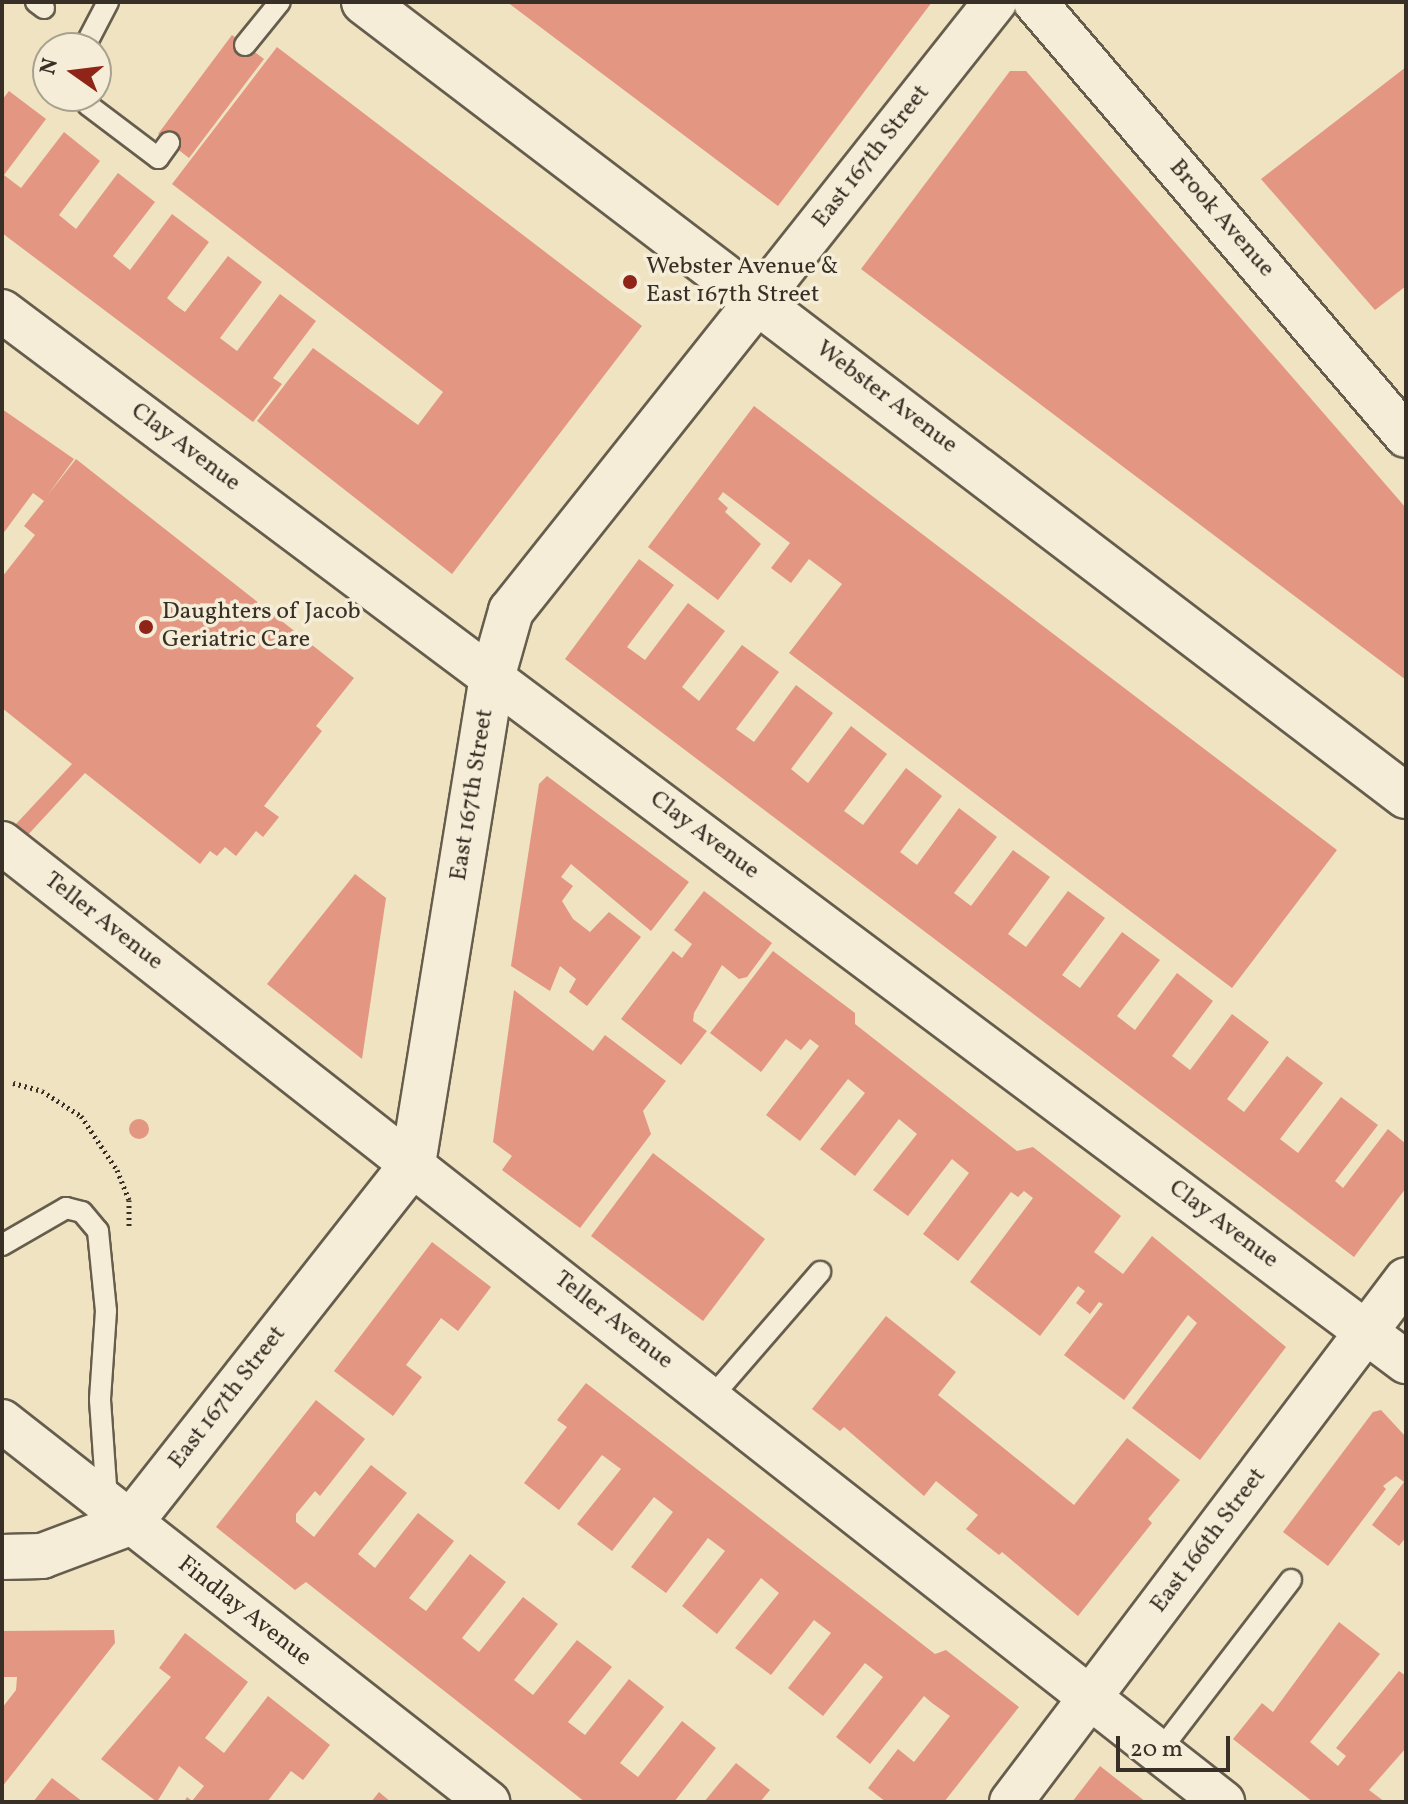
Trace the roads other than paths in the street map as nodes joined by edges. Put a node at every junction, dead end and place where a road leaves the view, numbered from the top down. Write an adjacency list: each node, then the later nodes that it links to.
1 (108, 2): 6 (lane)
2 (280, 2): 7 (lane)
3 (364, 2): 10 (street, Webster Avenue)
4 (995, 2): 10 (street, East 167th Street)
5 (1035, 2): 12 (street, Brook Avenue)
6 (92, 32)
7 (245, 45)
8 (97, 112): 9 (lane)
9 (169, 143)
10 (758, 301): 13 (street, East 167th Street); 14 (street, Webster Avenue)
11 (2, 311): 13 (street, Clay Avenue)
12 (1406, 436)
13 (492, 678): 16 (street, East 167th Street); 20 (street, Clay Avenue)
14 (1406, 796)
15 (2, 843): 16 (street, Teller Avenue)
16 (413, 1164): 22 (street, Teller Avenue); 24 (street, East 167th Street)
17 (2, 1245): 24 (lane)
18 (820, 1272): 22 (lane)
19 (1406, 1279): 20 (street, East 166th Street)
20 (1366, 1332): 21 (street, Clay Avenue); 27 (street, East 166th Street)
21 (1406, 1362)
22 (711, 1398): 27 (street, Teller Avenue)
23 (2, 1421): 24 (street, Findlay Avenue)
24 (119, 1514): 25 (street); 29 (street, Findlay Avenue)
25 (2, 1557)
26 (1291, 1580): 28 (lane)
27 (1091, 1696): 28 (street, Teller Avenue); 30 (street, East 166th Street)
28 (1159, 1752): 31 (street, Teller Avenue)
29 (488, 1802)
30 (1011, 1802)
31 (1223, 1802)

